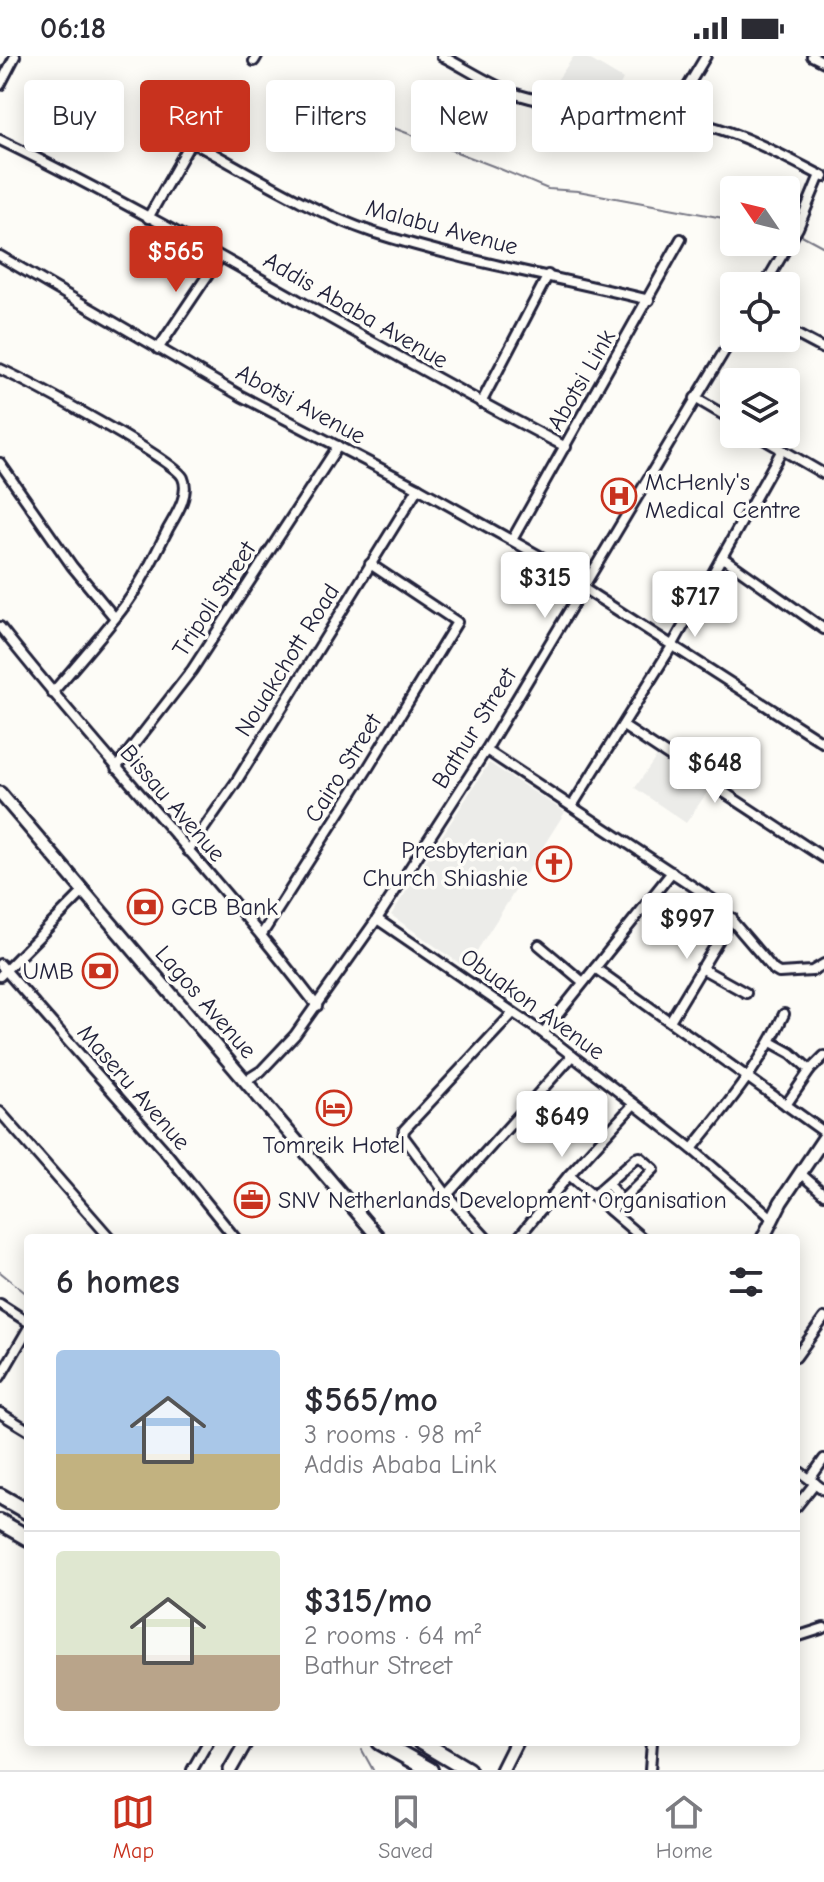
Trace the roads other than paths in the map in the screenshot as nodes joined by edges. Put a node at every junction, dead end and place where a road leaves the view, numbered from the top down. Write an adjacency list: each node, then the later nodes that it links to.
1 (15, 56): 7 (street)
2 (442, 56): 8 (street)
3 (706, 56): 6 (street)
4 (812, 56): 5 (street)
5 (823, 60)
6 (692, 80)
7 (0, 85)
8 (532, 97)
9 (713, 126): 13 (street)
10 (0, 140): 14 (street, Addis Ababa Avenue)
11 (186, 152): 14 (street)
12 (211, 152): 19 (street, Malabu Avenue)
13 (822, 176): 18 (street)
14 (148, 218): 17 (street, Addis Ababa Avenue)
15 (681, 239): 20 (street, Abotsi Link)
16 (0, 256): 22 (street, Abotsi Avenue)
17 (220, 257): 22 (street); 27 (street, Addis Ababa Avenue)
18 (772, 272)
19 (548, 275): 20 (street, Malabu Avenue); 27 (street)
20 (649, 300): 30 (street, Abotsi Link)
21 (800, 336): 23 (street)
22 (158, 349): 29 (street, Abotsi Avenue)
23 (824, 349)
24 (723, 352): 26 (street, Bathur Street)
25 (0, 369): 40 (street)
26 (695, 398): 28 (street); 39 (street, Bathur Street)
27 (481, 403): 30 (street, Addis Ababa Avenue)
28 (720, 413)
29 (338, 446): 35 (street, Abotsi Avenue); 48 (street, Tripoli Street)
30 (566, 447): 36 (street, Abotsi Link)
31 (779, 448): 32 (street)
32 (782, 450): 34 (street); 37 (street)
33 (0, 463): 40 (street)
34 (824, 474)
35 (418, 488): 36 (street, Abotsi Avenue); 38 (street, Nouakchott Road)
36 (512, 540): 39 (street, Abotsi Avenue)
37 (722, 557): 42 (street); 43 (street)
38 (370, 564): 51 (street, Nouakchott Road); 57 (street, Cairo Street)
39 (584, 585): 43 (street, Abotsi Avenue); 47 (street, Bathur Street)
40 (115, 618): 44 (street)
41 (0, 627): 44 (street, Bissau Avenue)
42 (824, 629)
43 (672, 646): 45 (street); 46 (street, Abotsi Avenue)
44 (52, 693): 48 (street, Bissau Avenue)
45 (623, 726): 50 (street); 52 (street)
46 (824, 743)
47 (486, 750): 50 (street); 56 (street, Bathur Street)
48 (116, 768): 51 (street, Bissau Avenue)
49 (0, 793): 54 (street, Lagos Avenue)
50 (572, 806): 53 (street)
51 (188, 851): 57 (street, Bissau Avenue)
52 (824, 858)
53 (672, 872): 55 (street); 60 (street)
54 (83, 892): 62 (street); 75 (street, Lagos Avenue)
55 (732, 918): 59 (street); 61 (street)
56 (377, 919): 65 (street, Bathur Street); 66 (street, Obuakon Avenue)
57 (262, 934): 65 (street, Bissau Avenue)
58 (539, 945): 63 (street)
59 (824, 964)
60 (595, 968): 63 (street); 68 (street)
61 (701, 968): 64 (street); 68 (street)
62 (2, 970): 91 (street, Maseru Avenue)
63 (583, 982): 69 (street)
64 (746, 993)
65 (317, 1006): 75 (street, Bathur Street)
66 (513, 1013): 69 (street, Obuakon Avenue); 85 (street)
67 (784, 1014): 70 (street)
68 (670, 1021): 74 (street)
69 (543, 1033): 71 (street, Obuakon Avenue)
70 (771, 1042): 73 (street); 74 (street)
71 (572, 1056): 76 (street, Obuakon Avenue); 85 (street)
72 (824, 1056): 73 (street)
73 (810, 1070): 77 (street)
74 (748, 1079): 77 (street); 80 (street)
75 (245, 1081): 92 (street, Lagos Avenue)
76 (634, 1104): 80 (street, Obuakon Avenue); 82 (street)
77 (786, 1105): 79 (street)
78 (0, 1112): 90 (street)
79 (824, 1135): 81 (street)
80 (692, 1149): 89 (street, Obuakon Avenue)
81 (800, 1173): 84 (street); 89 (street)
82 (569, 1175): 86 (street); 94 (street)
83 (608, 1184): 86 (street); 87 (street); 87 (street)
84 (824, 1194)
85 (447, 1195): 93 (street)
86 (593, 1196): 88 (street)
87 (622, 1201): 88 (street)
88 (611, 1211): 95 (street)
89 (772, 1218): 96 (street)
90 (107, 1234)
91 (232, 1234)
92 (376, 1234)
93 (482, 1234)
94 (521, 1234)
95 (637, 1234)
96 (765, 1234)
97 (0, 1304): 98 (street)
98 (24, 1319)
99 (822, 1323): 101 (street)
100 (24, 1336): 102 (street)
101 (800, 1352)
102 (0, 1377)
103 (0, 1413): 104 (street)
104 (24, 1428)
105 (824, 1459): 107 (street)
106 (800, 1472): 107 (street)
107 (812, 1481): 108 (street); 110 (street)
108 (824, 1490)
109 (0, 1496): 111 (highway)
110 (800, 1500)
111 (24, 1510)
112 (0, 1522): 113 (highway)
113 (24, 1536)
114 (824, 1628): 115 (street)
115 (800, 1636)
116 (206, 1746): 122 (street)
117 (244, 1746): 123 (street)
118 (387, 1746): 124 (highway)
119 (428, 1746): 125 (highway)
120 (514, 1746): 126 (street)
121 (652, 1746): 127 (street)
122 (192, 1770)
123 (230, 1770)
124 (430, 1770)
125 (468, 1770)
126 (502, 1770)
127 (650, 1770)

